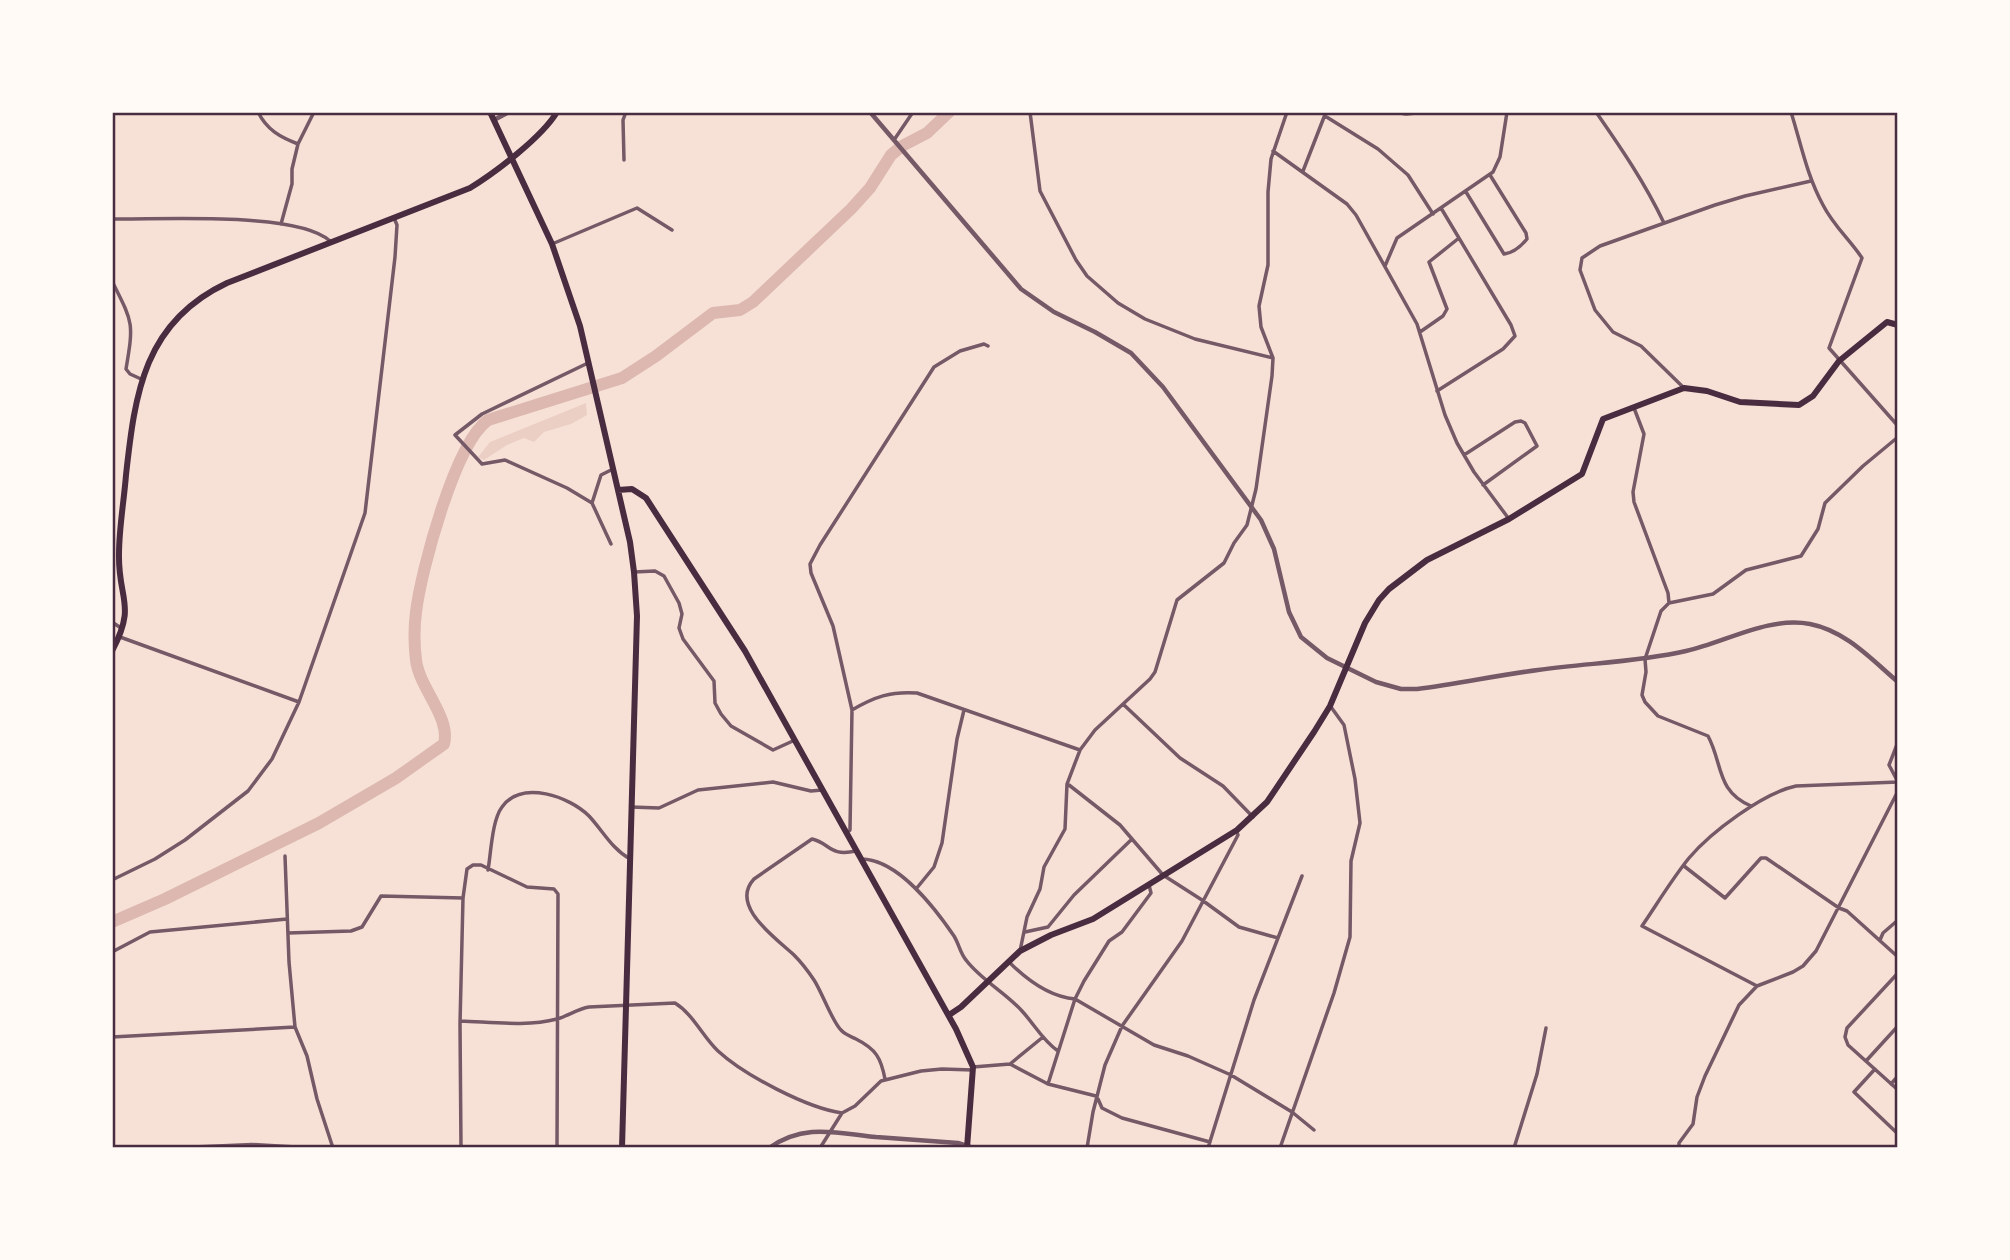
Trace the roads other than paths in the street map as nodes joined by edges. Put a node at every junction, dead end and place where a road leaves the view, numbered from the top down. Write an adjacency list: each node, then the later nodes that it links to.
1 (258, 112): 19 (street)
2 (314, 112): 19 (street)
3 (490, 112): 17 (main road)
4 (509, 112): 17 (street)
5 (556, 112): 21 (main road)
6 (626, 112): 22 (street)
7 (870, 112): 18 (street)
8 (913, 112): 18 (street)
9 (1030, 112): 42 (street)
10 (1287, 112): 20 (street)
11 (1393, 112): 12 (street)
12 (1427, 112)
13 (1507, 112): 24 (street)
14 (1596, 112): 31 (street)
15 (1791, 112): 25 (street)
16 (1325, 114): 23 (street); 28 (street)
17 (494, 120): 21 (main road)
18 (894, 140): 56 (street)
19 (298, 144): 32 (street)
20 (1273, 150): 23 (street); 42 (street)
21 (511, 157): 29 (main road); 36 (main road)
22 (624, 160)
23 (1303, 171): 37 (street)
24 (1490, 175): 26 (street); 26 (street)
25 (1811, 181): 31 (street); 43 (street)
26 (1466, 192): 27 (street)
27 (1441, 208): 28 (street); 34 (street)
28 (1433, 214): 37 (street)
29 (394, 218): 35 (main road); 69 (street)
30 (112, 219): 32 (street)
31 (1664, 223): 46 (street)
32 (281, 224): 35 (street)
33 (672, 230): 36 (street)
34 (1459, 238): 40 (street); 47 (street)
35 (331, 242): 45 (main road)
36 (552, 244): 44 (main road)
37 (1385, 266): 40 (street)
38 (112, 281): 45 (street)
39 (1898, 325): 43 (main road)
40 (1420, 332): 47 (street)
41 (988, 346): 72 (street)
42 (1273, 358): 56 (street)
43 (1839, 361): 46 (main road); 49 (street)
44 (590, 366): 52 (main road); 55 (street)
45 (141, 379): 59 (main road)
46 (1684, 388): 48 (main road)
47 (1437, 391): 51 (street)
48 (1633, 408): 57 (main road); 61 (street)
49 (1898, 426)
50 (1898, 437): 61 (street)
51 (1464, 455): 53 (street); 53 (street)
52 (613, 469): 54 (main road); 55 (street)
53 (1483, 485): 57 (street)
54 (618, 490): 60 (main road); 74 (main road)
55 (592, 503): 58 (street)
56 (1252, 506): 67 (street); 70 (street)
57 (1509, 519): 67 (main road)
58 (611, 544)
59 (115, 553): 63 (main road)
60 (635, 572): 74 (street); 82 (main road)
61 (1669, 603): 66 (street)
62 (112, 622): 63 (street)
63 (123, 629): 64 (main road)
64 (119, 637): 65 (main road); 69 (street)
65 (112, 652)
66 (1645, 659): 67 (street); 68 (street); 81 (street)
67 (1346, 667): 71 (main road)
68 (1898, 682)
69 (299, 702): 95 (street)
70 (1123, 705): 76 (street); 83 (street)
71 (1330, 706): 83 (main road); 139 (street)
72 (852, 710): 73 (street); 85 (street)
73 (964, 710): 76 (street); 97 (street)
74 (795, 740): 79 (main road)
75 (1898, 743): 77 (street)
76 (1080, 750): 78 (street)
77 (1898, 782): 81 (street)
78 (1067, 783): 86 (street); 104 (street)
79 (822, 790): 82 (street); 85 (main road)
80 (1898, 791): 100 (street)
81 (1751, 806): 91 (street)
82 (631, 807): 89 (main road)
83 (1253, 817): 84 (main road)
84 (1237, 830): 93 (main road); 99 (street)
85 (846, 833): 87 (main road)
86 (1132, 839): 93 (street); 103 (street)
87 (856, 851): 90 (main road); 134 (street)
88 (285, 856): 101 (street)
89 (630, 859): 92 (street); 117 (main road)
90 (860, 859): 97 (street); 118 (main road)
91 (1684, 866): 100 (street); 115 (street)
92 (488, 870): 98 (street); 119 (street)
93 (1163, 876): 96 (main road); 99 (street)
94 (1302, 876): 107 (street)
95 (112, 880)
96 (1149, 884): 106 (main road); 116 (street)
97 (916, 888): 114 (street)
98 (463, 898): 105 (street); 120 (street)
99 (1202, 900): 107 (street); 121 (street)
100 (1839, 908): 108 (street); 115 (street)
101 (287, 919): 105 (street); 110 (street)
102 (1898, 920): 108 (street)
103 (1048, 927): 104 (street); 106 (street)
104 (1025, 932): 109 (street)
105 (288, 933): 123 (street)
106 (1051, 935): 109 (main road)
107 (1278, 938): 132 (street)
108 (1880, 940): 111 (street)
109 (1020, 951): 112 (main road)
110 (112, 952)
111 (1898, 957)
112 (1007, 960): 114 (main road); 116 (street)
113 (1898, 973): 128 (street)
114 (987, 980): 118 (main road); 126 (street)
115 (1757, 986): 158 (street)
116 (1075, 999): 121 (street); 127 (street)
117 (626, 1005): 119 (street); 140 (street); 151 (main road)
118 (949, 1015): 130 (main road)
119 (558, 1019): 120 (street); 150 (street)
120 (461, 1021): 149 (street)
121 (1122, 1026): 132 (street); 138 (street)
122 (1898, 1026): 128 (street)
123 (295, 1027): 125 (street); 148 (street)
124 (1546, 1028): 157 (street)
125 (112, 1037)
126 (1043, 1037): 127 (street); 129 (street)
127 (1058, 1051): 135 (street)
128 (1866, 1061): 131 (street)
129 (1010, 1063): 130 (street); 135 (street)
130 (973, 1069): 134 (street); 145 (main road)
131 (1875, 1069): 136 (street); 143 (street)
132 (1231, 1075): 139 (street); 144 (street)
133 (1898, 1076): 136 (street)
134 (886, 1079): 140 (street)
135 (1048, 1084): 138 (street)
136 (1891, 1084): 137 (street)
137 (1898, 1090)
138 (1096, 1096): 144 (street); 154 (street)
139 (1292, 1112): 141 (street); 156 (street)
140 (842, 1113): 142 (street)
141 (1314, 1130)
142 (829, 1131): 145 (street); 152 (street); 153 (street)
143 (1898, 1134)
144 (1210, 1142): 155 (street)
145 (969, 1147)
146 (181, 1148): 147 (street)
147 (304, 1148)
148 (333, 1148)
149 (461, 1148)
150 (557, 1148)
151 (622, 1148)
152 (769, 1148)
153 (820, 1148)
154 (1087, 1148)
155 (1208, 1148)
156 (1280, 1148)
157 (1514, 1148)
158 (1679, 1148)

